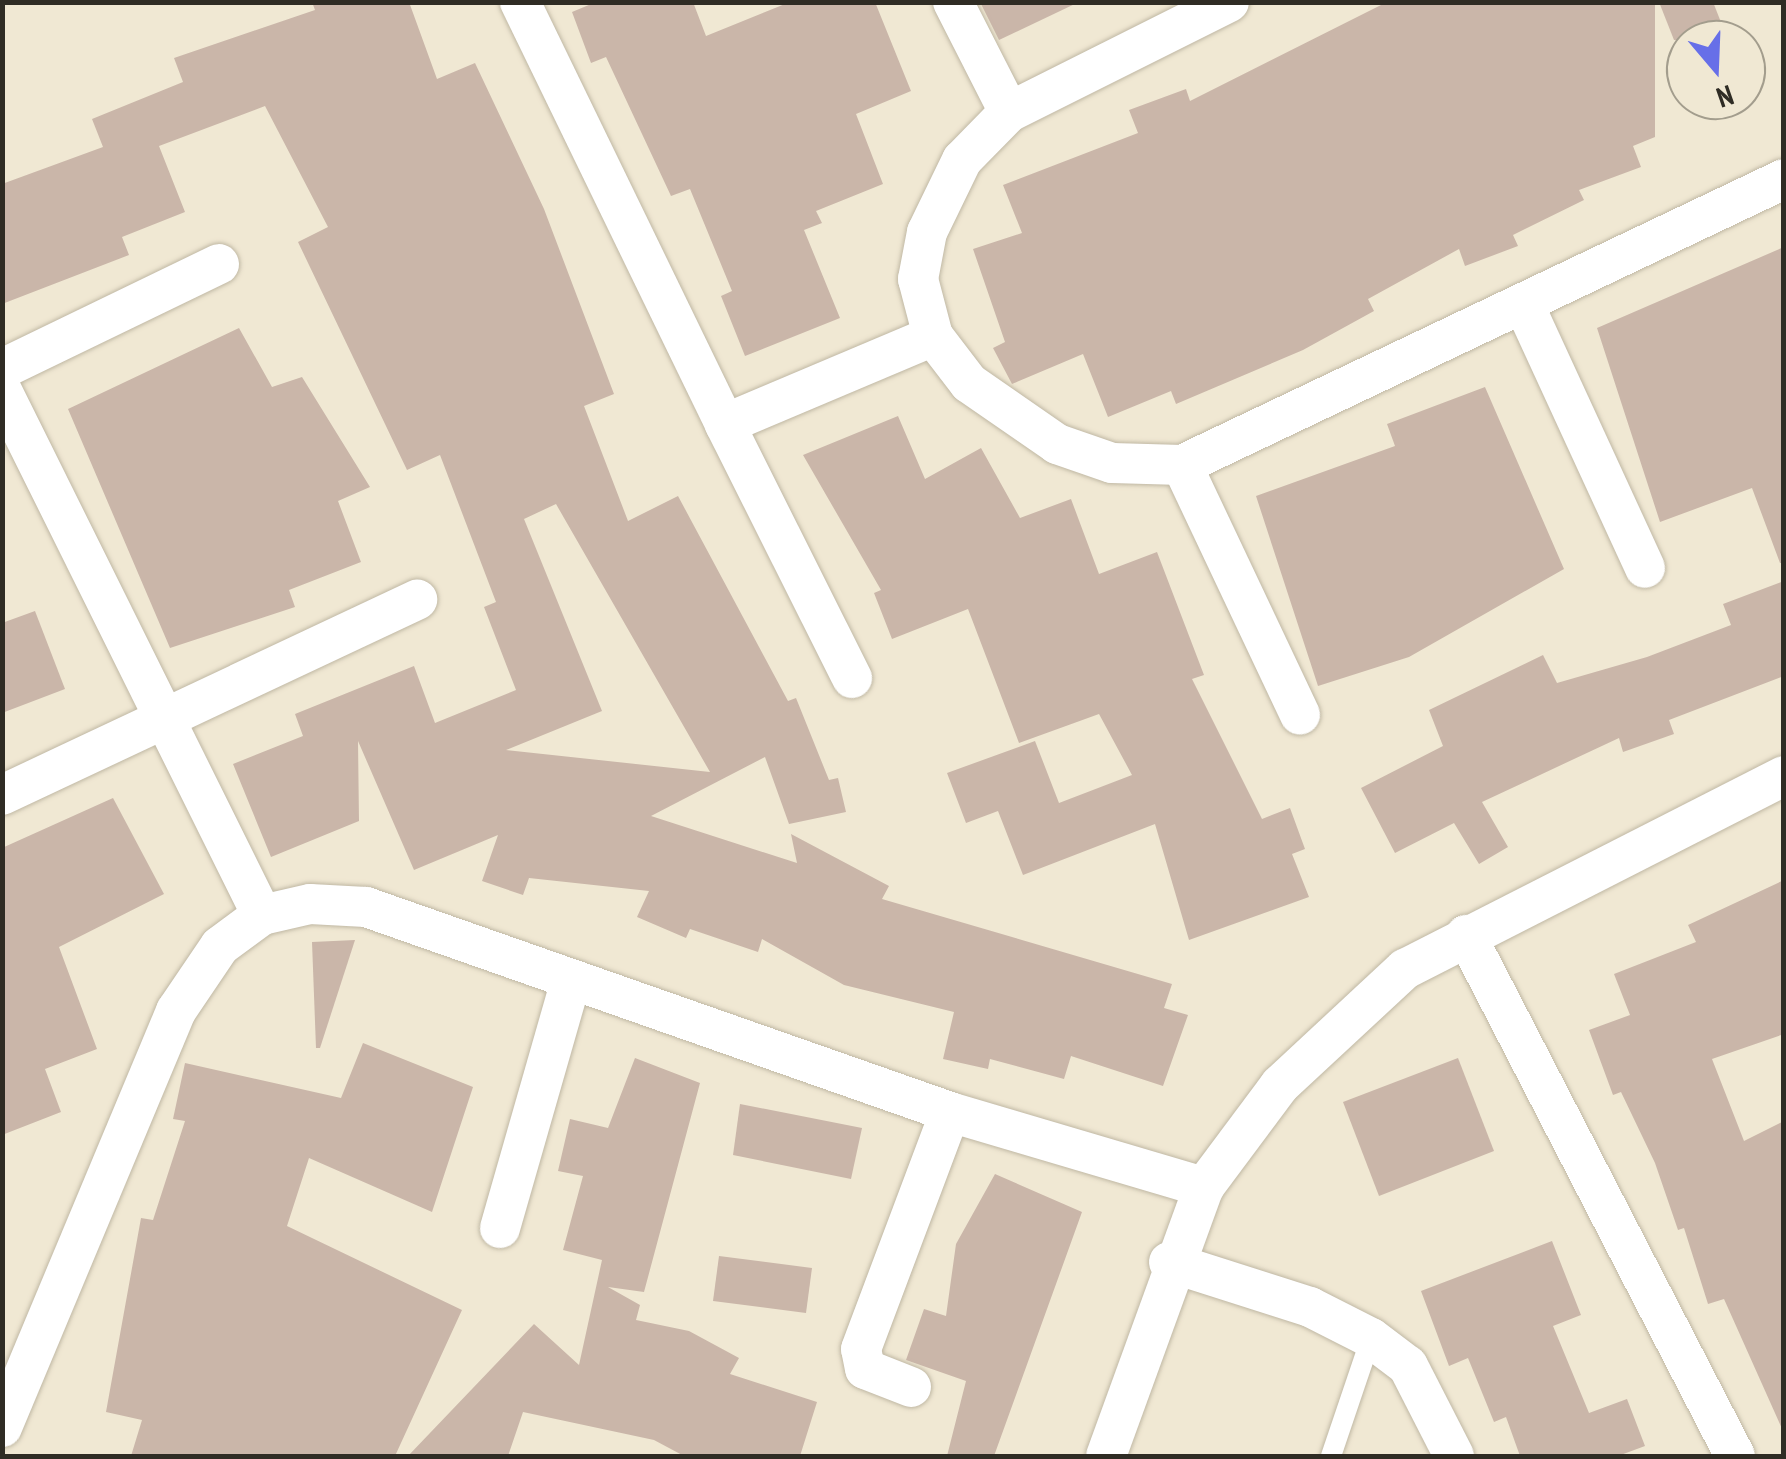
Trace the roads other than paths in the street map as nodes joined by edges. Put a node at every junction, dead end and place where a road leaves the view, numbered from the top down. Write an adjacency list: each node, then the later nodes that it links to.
1 (520, 2): 11 (street)
2 (954, 2): 4 (street)
3 (1229, 2): 4 (street)
4 (1009, 112): 8 (street)
5 (1784, 179): 7 (street)
6 (219, 264): 9 (street)
7 (1524, 307): 12 (street); 13 (street)
8 (933, 336): 11 (street); 12 (street)
9 (2, 368)
10 (2, 391): 17 (street)
11 (725, 424): 15 (street)
12 (1182, 466): 16 (street)
13 (1645, 568)
14 (417, 600): 17 (street)
15 (852, 678)
16 (1300, 715)
17 (166, 720): 19 (street); 20 (street)
18 (1784, 776): 21 (street)
19 (2, 794)
20 (262, 915): 22 (street); 29 (street)
21 (1466, 935): 24 (street); 33 (street)
22 (571, 980): 23 (street); 25 (street)
23 (950, 1112): 24 (street); 28 (street)
24 (1204, 1187): 26 (street)
25 (500, 1228)
26 (1169, 1262): 27 (street); 30 (street)
27 (1372, 1338): 31 (lane); 32 (street)
28 (911, 1387)
29 (2, 1427)
30 (1106, 1456)
31 (1331, 1456)
32 (1454, 1456)
33 (1735, 1456)

